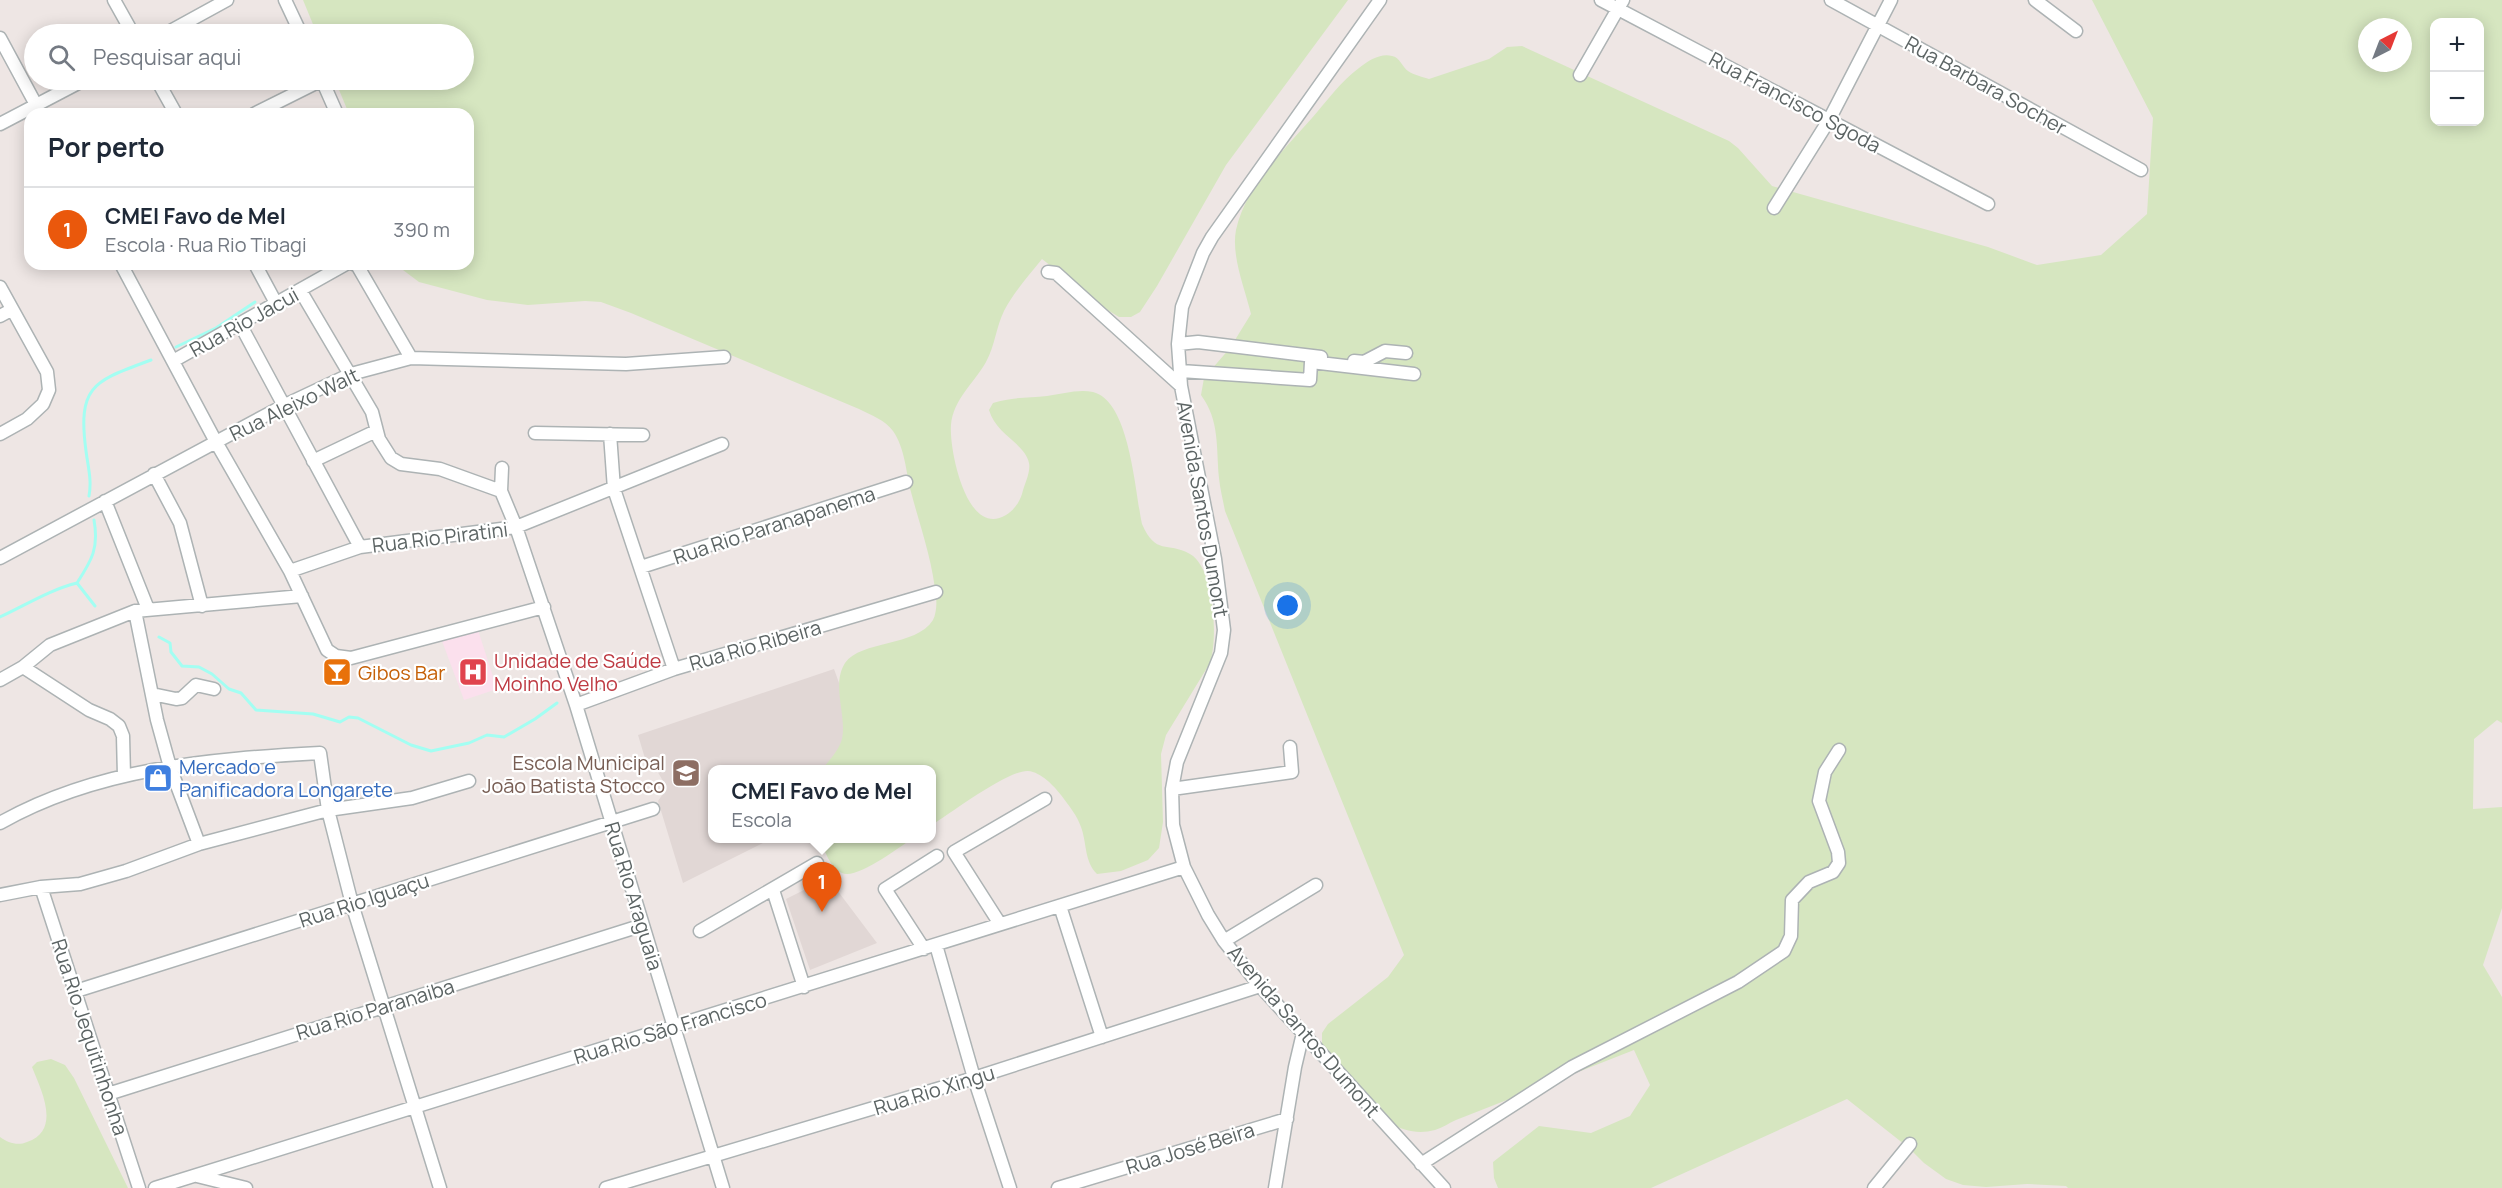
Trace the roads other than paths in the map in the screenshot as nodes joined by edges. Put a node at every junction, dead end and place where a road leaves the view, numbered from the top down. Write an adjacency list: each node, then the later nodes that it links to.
1 (114, 0): 10 (street)
2 (226, 0): 11 (street)
3 (285, 0): 12 (street)
4 (1380, 0): 44 (street, Avenida Santos Dumont)
5 (1601, 0): 9 (street, Rua Francisco Sgoda)
6 (1831, 0): 13 (street, Rua Barbara Socher)
7 (1891, 0): 13 (street)
8 (2035, 0): 14 (street)
9 (1620, 4): 16 (street); 29 (street, Rua Francisco Sgoda)
10 (127, 24)
11 (183, 24)
12 (296, 24)
13 (1878, 26): 29 (street); 31 (street, Rua Barbara Socher)
14 (2076, 31)
15 (0, 38): 17 (street)
16 (1580, 75)
17 (24, 83)
18 (27, 90): 23 (street)
19 (69, 90): 24 (street)
20 (163, 90): 25 (street)
21 (302, 90): 26 (street)
22 (326, 90): 27 (street)
23 (37, 108)
24 (41, 108)
25 (173, 108)
26 (266, 108)
27 (334, 108)
28 (24, 115): 30 (street)
29 (1829, 120): 32 (street, Rua Francisco Sgoda); 33 (street)
30 (0, 124)
31 (2141, 170)
32 (1988, 204)
33 (1774, 208)
34 (124, 270): 48 (street)
35 (258, 270): 41 (street)
36 (335, 270): 40 (street, Rua Rio Jacui)
37 (359, 270): 47 (street)
38 (1048, 272): 52 (street)
39 (0, 287): 42 (street)
40 (300, 290): 41 (street, Rua Rio Jacui); 50 (street)
41 (277, 305): 43 (street, Rua Rio Jacui)
42 (6, 313): 56 (street)
43 (240, 324): 48 (street, Rua Rio Jacui); 53 (street)
44 (1178, 344): 45 (street); 49 (street, Avenida Santos Dumont)
45 (1406, 354)
46 (724, 357): 47 (street, Rua Aleixo Walt)
47 (411, 358): 50 (street, Rua Aleixo Walt)
48 (173, 361): 59 (street)
49 (1181, 371): 51 (street); 52 (street, Avenida Santos Dumont)
50 (351, 374): 53 (street, Rua Aleixo Walt); 54 (street)
51 (1414, 374)
52 (1181, 386): 90 (street, Avenida Santos Dumont)
53 (283, 406): 59 (street, Rua Aleixo Walt); 61 (street)
54 (376, 431): 61 (street); 66 (street)
55 (535, 433): 57 (street)
56 (0, 434)
57 (610, 434): 58 (street); 65 (street)
58 (643, 435)
59 (216, 442): 63 (street, Rua Aleixo Walt); 72 (street)
60 (722, 444): 65 (street, Rua Rio Piratini)
61 (313, 460): 69 (street)
62 (502, 468): 66 (street, Rua Rio Araguaia)
63 (154, 474): 67 (street, Rua Aleixo Walt); 75 (street)
64 (906, 482): 71 (street, Rua Rio Paranapanema)
65 (614, 489): 68 (street, Rua Rio Piratini); 71 (street)
66 (501, 491): 68 (street, Rua Rio Araguaia)
67 (105, 501): 70 (street, Rua Aleixo Walt); 77 (street)
68 (516, 527): 69 (street, Rua Rio Piratini); 76 (street, Rua Rio Araguaia)
69 (360, 547): 72 (street, Rua Rio Piratini)
70 (0, 558)
71 (641, 567): 80 (street)
72 (290, 571): 74 (street)
73 (936, 592): 80 (street, Rua Rio Ribeira)
74 (302, 596): 75 (street); 76 (street)
75 (202, 606): 77 (street)
76 (544, 607): 84 (street, Rua Rio Araguaia)
77 (148, 609): 78 (street)
78 (135, 611): 79 (street); 83 (street)
79 (23, 667): 81 (street); 88 (street)
80 (674, 669): 84 (street, Rua Rio Ribeira)
81 (0, 680)
82 (214, 689): 83 (street)
83 (152, 694): 87 (street)
84 (576, 705): 94 (street, Rua Rio Araguaia)
85 (1290, 747): 90 (street)
86 (1839, 750): 124 (street)
87 (170, 767): 88 (street); 93 (street); 96 (street)
88 (124, 776): 95 (street)
89 (470, 781): 93 (street)
90 (1172, 789): 99 (street, Avenida Santos Dumont)
91 (1045, 799): 106 (street)
92 (653, 809): 94 (street, Rua Rio Iguaçu)
93 (328, 810): 96 (street); 104 (street)
94 (612, 821): 104 (street, Rua Rio Iguaçu); 107 (street, Rua Rio Araguaia)
95 (0, 823)
96 (199, 844): 101 (street)
97 (937, 856): 110 (street)
98 (816, 863): 102 (street)
99 (1184, 867): 105 (street, Rua Rio São Francisco); 109 (street, Avenida Santos Dumont)
100 (1316, 885): 109 (street)
101 (41, 887): 103 (street); 113 (street, Rua Rio Jequitinhonha)
102 (773, 890): 108 (street); 112 (street)
103 (0, 896)
104 (352, 904): 113 (street, Rua Rio Iguaçu); 114 (street)
105 (1060, 906): 106 (street, Rua Rio São Francisco); 117 (street)
106 (1000, 924): 110 (street, Rua Rio São Francisco)
107 (643, 925): 114 (street, Rua Rio Paranaiba); 115 (street, Rua Rio Araguaia)
108 (700, 931)
109 (1224, 941): 111 (street, Avenida Santos Dumont)
110 (930, 947): 112 (street, Rua Rio São Francisco); 118 (street)
111 (1260, 986): 116 (street, Avenida Santos Dumont); 117 (street, Rua Rio Xingu)
112 (804, 987): 115 (street, Rua Rio São Francisco)
113 (76, 991): 119 (street, Rua Rio Jequitinhonha)
114 (384, 1006): 119 (street, Rua Rio Paranaiba); 120 (street)
115 (674, 1027): 120 (street, Rua Rio São Francisco); 123 (street, Rua Rio Araguaia)
116 (1303, 1033): 121 (street); 124 (street, Avenida Santos Dumont)
117 (1102, 1037): 118 (street, Rua Rio Xingu)
118 (974, 1078): 123 (street, Rua Rio Xingu); 132 (street)
119 (108, 1094): 126 (street, Rua Rio Jequitinhonha)
120 (416, 1107): 125 (street, Rua Rio São Francisco); 129 (street)
121 (1287, 1119): 133 (street, Rua José Beira); 134 (street)
122 (1910, 1144): 136 (street)
123 (714, 1157): 130 (street, Rua Rio Xingu); 131 (street, Rua Rio Araguaia)
124 (1421, 1164): 135 (street, Avenida Santos Dumont)
125 (196, 1175): 127 (street, Rua Rio São Francisco); 128 (street)
126 (139, 1188)
127 (155, 1188)
128 (246, 1188)
129 (440, 1188)
130 (606, 1188)
131 (723, 1188)
132 (1010, 1188)
133 (1058, 1188)
134 (1275, 1188)
135 (1444, 1188)
136 (1874, 1188)

